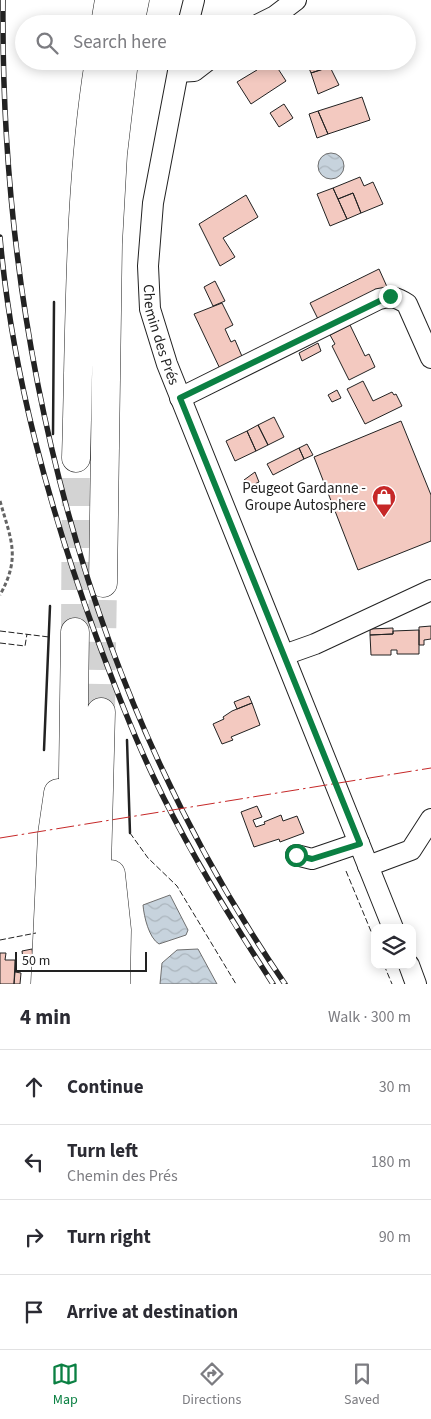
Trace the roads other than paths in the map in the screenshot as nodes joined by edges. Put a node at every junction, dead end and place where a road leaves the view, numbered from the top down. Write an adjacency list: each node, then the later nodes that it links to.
1 (109, 0): 5 (highway)
2 (135, 0): 6 (highway)
3 (194, 0): 7 (street)
4 (296, 0): 8 (street)
5 (106, 15)
6 (132, 15)
7 (190, 15)
8 (276, 15)
9 (98, 70): 14 (highway)
10 (123, 70): 15 (highway)
11 (178, 70): 13 (street, Chemin des Prés)
12 (431, 358): 13 (street)
13 (180, 398): 18 (street, Chemin des Prés)
14 (76, 458)
15 (103, 584)
16 (431, 590): 18 (street)
17 (74, 632): 19 (highway)
18 (284, 655): 23 (street, Chemin des Prés)
19 (74, 668): 28 (highway); 29 (highway)
20 (101, 712): 21 (highway)
21 (100, 781): 30 (highway); 31 (highway)
22 (431, 819): 25 (street)
23 (360, 844): 24 (street); 25 (street, Chemin des Prés)
24 (296, 855)
25 (368, 866): 26 (street, Chemin des Prés)
26 (391, 924)
27 (410, 969): 32 (street)
28 (45, 984)
29 (70, 984)
30 (94, 984)
31 (116, 984)
32 (416, 984)

